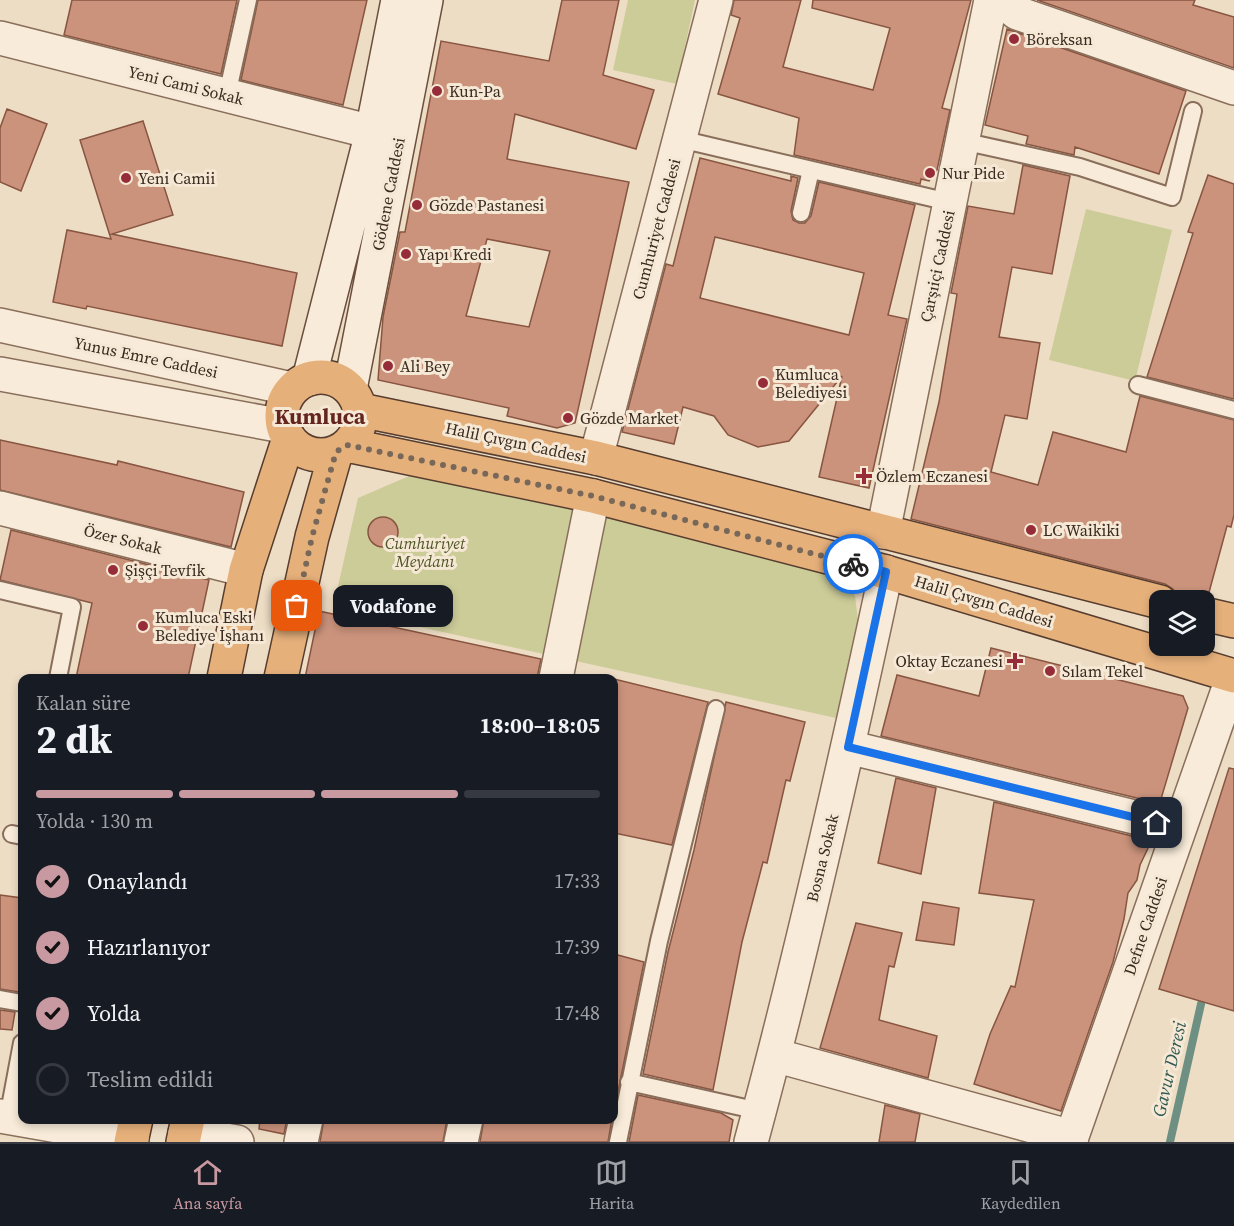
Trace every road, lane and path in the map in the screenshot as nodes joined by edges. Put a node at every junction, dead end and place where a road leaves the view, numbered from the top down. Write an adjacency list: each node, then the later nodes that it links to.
1 (248, 0): 9 (lane)
2 (398, 0): 11 (street, Gödene Caddesi)
3 (426, 0): 21 (street, Gödene Caddesi)
4 (716, 0): 12 (street, Cumhuriyet Caddesi)
5 (992, 0): 13 (street, Çarşıiçi Caddesi)
6 (1001, 0): 8 (street)
7 (0, 38): 9 (street, Yeni Cami Sokak)
8 (1234, 88)
9 (227, 95): 11 (street, Yeni Cami Sokak)
10 (1193, 111): 13 (lane)
11 (372, 132): 19 (street, Gödene Caddesi)
12 (680, 139): 14 (lane); 25 (street, Cumhuriyet Caddesi)
13 (962, 141): 15 (street, Çarşıiçi Caddesi)
14 (811, 170): 15 (lane); 16 (lane)
15 (950, 202): 28 (street, Çarşıiçi Caddesi)
16 (801, 213)
17 (0, 325): 19 (street, Yunus Emre Caddesi)
18 (0, 374): 23 (street)
19 (301, 384): 21 (highway); 23 (highway)
20 (1138, 385): 22 (lane)
21 (355, 399): 24 (highway); 25 (highway, Halil Çıvgın Caddesi)
22 (1234, 410)
23 (286, 432): 24 (highway); 29 (highway)
24 (342, 448): 26 (highway, Halil Çıvgın Caddesi); 35 (highway)
25 (596, 458): 28 (highway, Halil Çıvgın Caddesi)
26 (593, 496): 30 (highway, Halil Çıvgın Caddesi); 36 (street)
27 (0, 508): 29 (street, Özer Sokak)
28 (882, 532): 32 (highway, Halil Çıvgın Caddesi)
29 (246, 570): 34 (highway)
30 (886, 572): 37 (highway, Halil Çıvgın Caddesi); 39 (street, Bosna Sokak)
31 (0, 590): 33 (lane)
32 (1149, 599)
33 (59, 674)
34 (225, 674)
35 (282, 674)
36 (557, 674)
37 (1233, 676): 40 (street, Defne Caddesi)
38 (716, 709): 45 (lane)
39 (848, 747): 40 (street); 43 (street, Bosna Sokak)
40 (1179, 828): 53 (street, Defne Caddesi)
41 (0, 999): 42 (lane)
42 (18, 1002)
43 (774, 1055): 46 (street, Bosna Sokak); 53 (street)
44 (18, 1059): 47 (lane)
45 (629, 1082): 46 (lane); 57 (lane)
46 (759, 1111): 58 (street, Bosna Sokak)
47 (4, 1117)
48 (60, 1124): 52 (street)
49 (305, 1124): 55 (street)
50 (465, 1124): 56 (street)
51 (185, 1131): 54 (street)
52 (133, 1133)
53 (1071, 1140)
54 (237, 1142)
55 (301, 1142)
56 (461, 1142)
57 (618, 1142)
58 (751, 1142)

